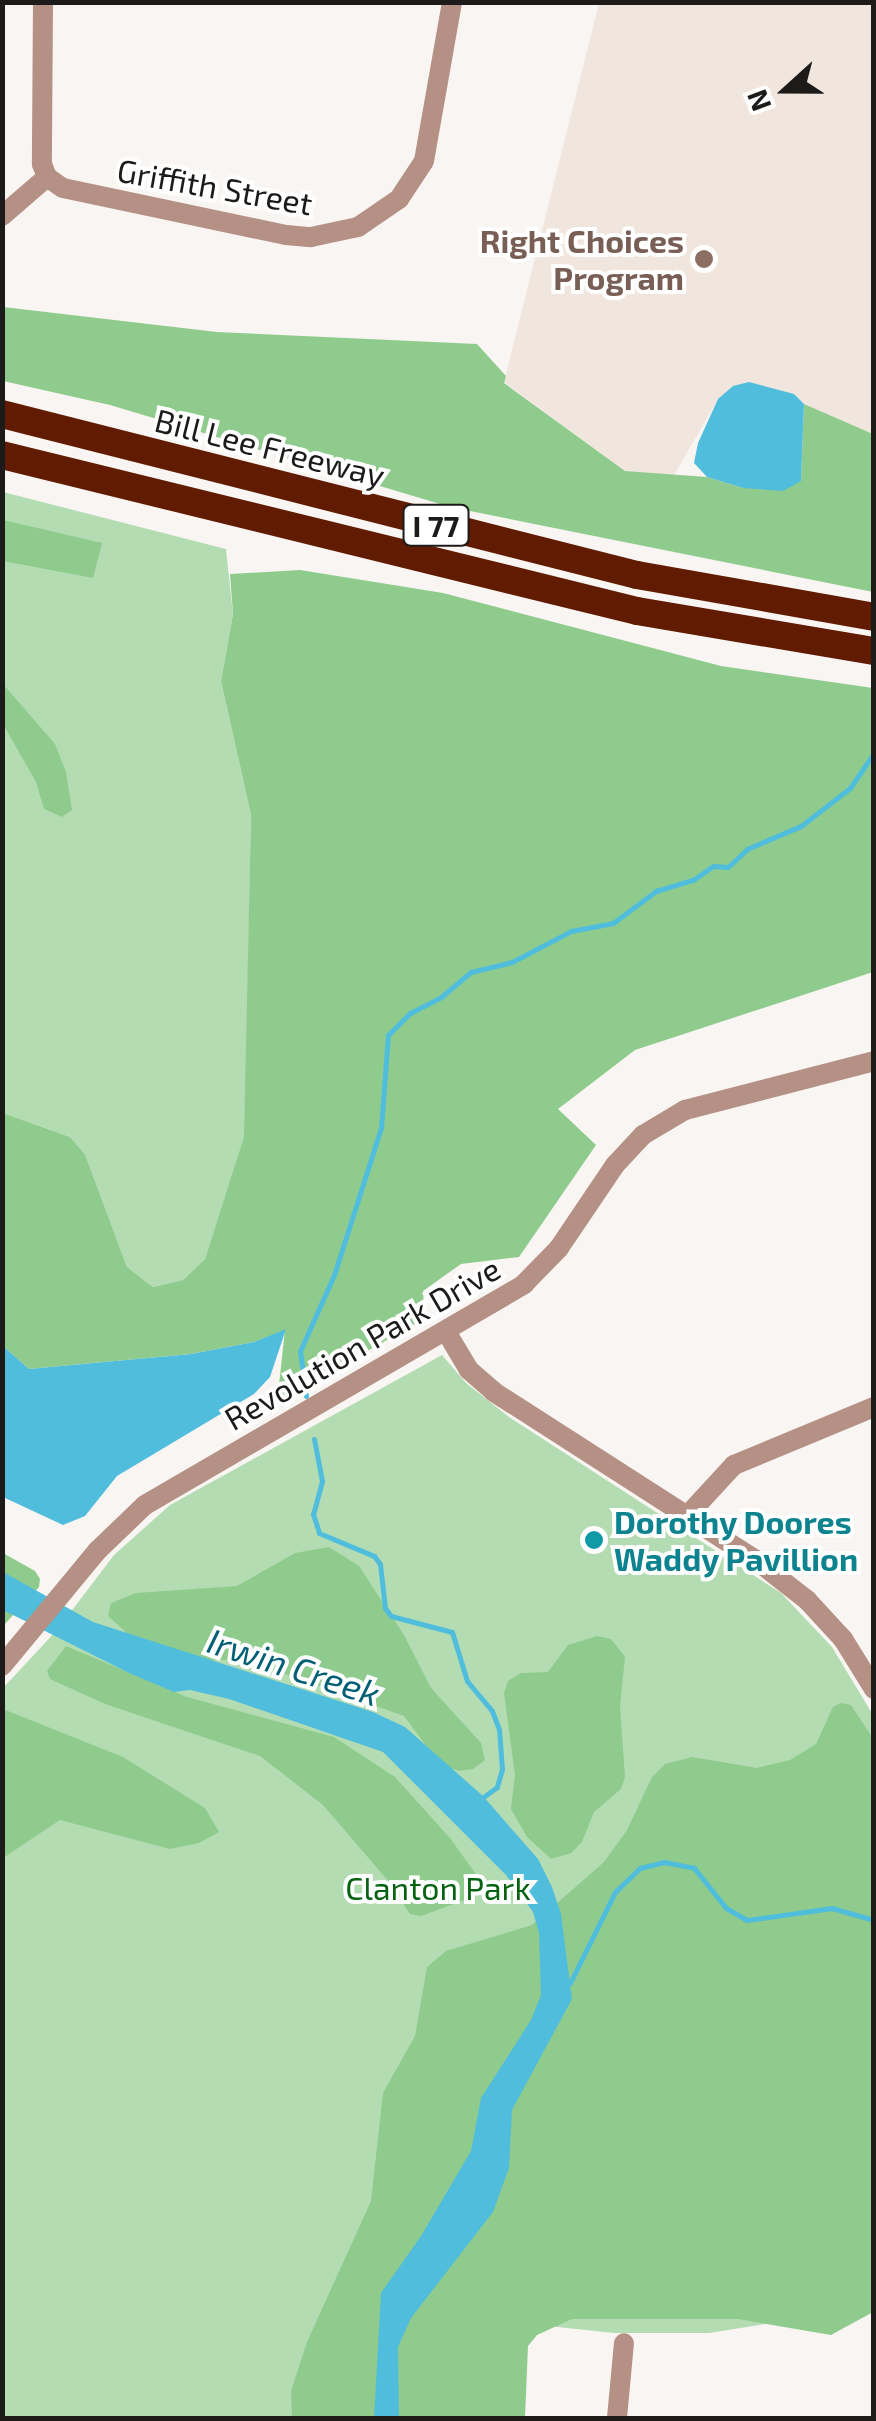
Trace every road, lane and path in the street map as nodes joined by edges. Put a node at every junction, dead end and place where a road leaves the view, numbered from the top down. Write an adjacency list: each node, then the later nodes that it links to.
1 (43, 2): 3 (street)
2 (452, 2): 3 (street, Griffith Street)
3 (47, 177): 4 (street)
4 (2, 216)
5 (2, 414): 7 (highway, Bill Lee Freeway / I 77)
6 (2, 454): 8 (highway, I 77)
7 (874, 617)
8 (874, 651)
9 (874, 1060): 10 (street, Revolution Park Drive)
10 (446, 1332): 12 (street); 13 (street, Revolution Park Drive)
11 (874, 1407): 12 (street)
12 (686, 1517): 14 (street)
13 (2, 1666)
14 (874, 1688)
15 (624, 2344): 16 (street)
16 (617, 2418)

